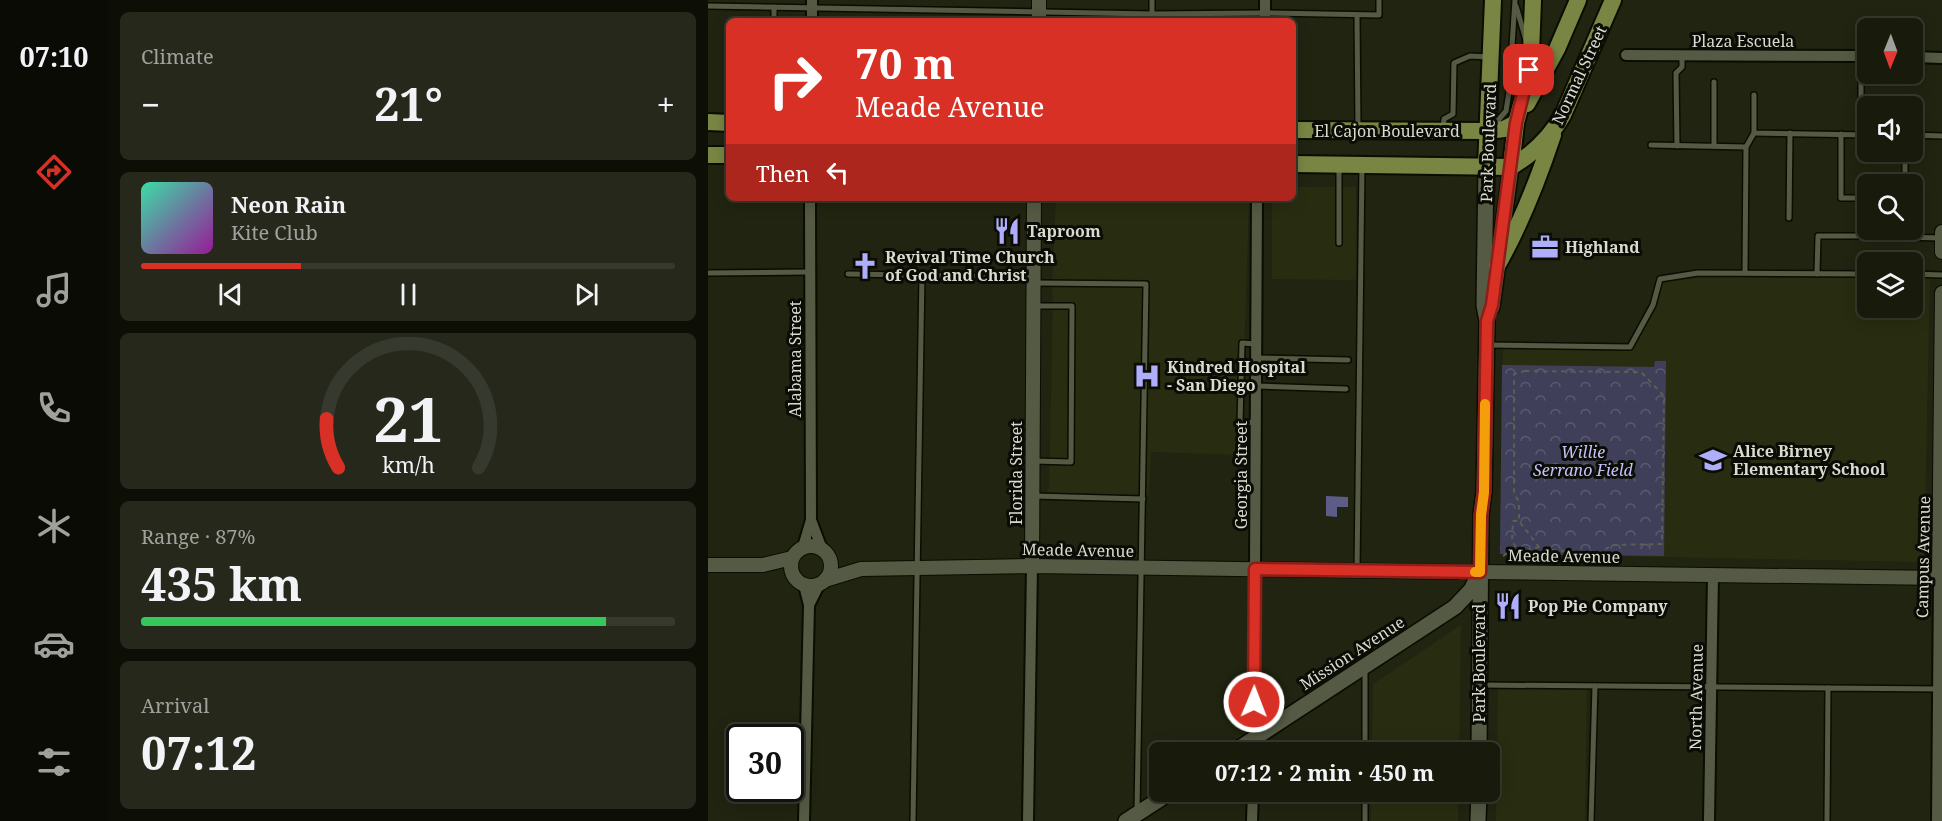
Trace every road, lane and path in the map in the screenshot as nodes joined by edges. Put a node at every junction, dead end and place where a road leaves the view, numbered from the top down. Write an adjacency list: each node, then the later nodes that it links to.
1 (930, 0): 13 (lane)
2 (1152, 0): 15 (lane)
3 (1265, 0): 17 (street)
4 (1379, 0): 16 (lane)
5 (1493, 0): 23 (main road, Park Boulevard)
6 (1515, 0): 19 (lane); 34 (lane)
7 (1533, 0): 19 (main road, Park Boulevard)
8 (1578, 0): 30 (main road, Normal Street)
9 (1613, 0): 33 (main road, Normal Street)
10 (812, 4): 12 (lane); 13 (lane)
11 (708, 6): 12 (lane)
12 (774, 7): 18 (lane)
13 (930, 9): 14 (lane)
14 (1039, 11): 15 (lane)
15 (1152, 14): 17 (lane)
16 (1357, 15): 17 (lane); 32 (lane)
17 (1265, 17)
18 (774, 18)
19 (1531, 53): 30 (main road, Park Boulevard)
20 (1626, 55): 21 (street, Plaza Escuela)
21 (1682, 56): 22 (street, Plaza Escuela); 43 (lane)
22 (1857, 56)
23 (1491, 57): 34 (main road, Park Boulevard); 35 (lane)
24 (1923, 57): 25 (street)
25 (1942, 58)
26 (1714, 82): 44 (lane)
27 (1754, 95): 36 (lane)
28 (708, 122): 29 (main road)
29 (726, 123)
30 (1516, 123): 34 (main road, El Cajon Boulevard); 52 (main road, Park Boulevard)
31 (1296, 130): 32 (main road, El Cajon Boulevard)
32 (1358, 130): 35 (main road, El Cajon Boulevard)
33 (1554, 130): 52 (main road, Normal Street); 64 (main road)
34 (1488, 131): 35 (main road, El Cajon Boulevard); 51 (main road, Park Boulevard)
35 (1443, 132)
36 (1754, 133): 37 (lane); 45 (lane)
37 (1790, 133): 38 (lane); 57 (lane)
38 (1841, 134): 39 (lane); 53 (lane)
39 (1857, 135)
40 (1923, 135): 41 (lane)
41 (1942, 136)
42 (1651, 146): 43 (lane)
43 (1677, 146): 44 (lane)
44 (1714, 146): 45 (lane)
45 (1746, 147): 67 (lane)
46 (708, 155): 47 (main road)
47 (726, 155)
48 (1296, 164): 49 (main road, El Cajon Boulevard)
49 (1339, 164): 50 (main road, El Cajon Boulevard); 62 (lane)
50 (1362, 164): 51 (main road, El Cajon Boulevard); 103 (lane)
51 (1486, 167): 52 (main road, El Cajon Boulevard); 77 (main road, Park Boulevard)
52 (1511, 167): 64 (main road, Park Boulevard)
53 (1857, 198)
54 (810, 201): 65 (street, Alabama Street)
55 (1034, 201): 74 (street, Florida Street)
56 (1257, 201): 78 (street, Georgia Street)
57 (1788, 218)
58 (1942, 232): 61 (street)
59 (1857, 236): 70 (lane)
60 (1923, 237): 61 (lane)
61 (1942, 238): 63 (street)
62 (1338, 243)
63 (1942, 252)
64 (1497, 266): 77 (main road, Park Boulevard)
65 (810, 272): 66 (lane); 88 (street, Alabama Street)
66 (708, 273)
67 (1745, 273): 70 (lane); 79 (lane)
68 (848, 274): 69 (lane)
69 (922, 274): 74 (lane); 99 (lane)
70 (1817, 274): 71 (lane)
71 (1857, 274)
72 (1923, 274): 73 (lane)
73 (1942, 275)
74 (1033, 280): 76 (street, Florida Street); 87 (lane)
75 (1942, 293): 107 (street, Campus Avenue)
76 (1033, 306): 85 (street, Florida Street); 85 (lane)
77 (1487, 321): 79 (main road, Park Boulevard)
78 (1257, 344): 80 (street, Georgia Street); 84 (lane)
79 (1487, 345): 105 (main road, Park Boulevard)
80 (1257, 358): 81 (lane); 82 (street, Georgia Street)
81 (1348, 360)
82 (1257, 386): 83 (lane); 84 (street, Georgia Street)
83 (1346, 389)
84 (1257, 422): 102 (street, Georgia Street)
85 (1033, 461): 86 (street, Florida Street)
86 (1033, 496): 87 (lane); 98 (street, Florida Street)
87 (1143, 499): 100 (lane)
88 (811, 520): 92 (street, Alabama Street); 93 (street, Alabama Street)
89 (1519, 521): 90 (path); 91 (path); 91 (path)
90 (1516, 547): 91 (path); 94 (path)
91 (1539, 547)
92 (803, 548): 93 (street); 95 (street)
93 (825, 553): 101 (street, Meade Avenue); 108 (street)
94 (1503, 556)
95 (792, 558): 97 (street); 109 (street)
96 (708, 565): 97 (street)
97 (763, 565): 109 (street)
98 (1032, 566): 99 (street, Meade Avenue); 100 (street, Meade Avenue); 128 (street, Florida Street)
99 (918, 568): 101 (street, Meade Avenue); 127 (lane)
100 (1142, 568): 102 (street, Meade Avenue); 125 (lane)
101 (861, 569): 108 (street, Meade Avenue)
102 (1255, 569): 103 (street, Meade Avenue); 117 (street, Georgia Street)
103 (1357, 570): 104 (street, Meade Avenue)
104 (1456, 572): 105 (street, Meade Avenue)
105 (1480, 572): 106 (street, Meade Avenue); 111 (main road, Mission Avenue); 112 (main road, Park Boulevard)
106 (1713, 574): 107 (street, Meade Avenue); 114 (street, North Avenue)
107 (1940, 578): 116 (street, Campus Avenue)
108 (823, 581): 109 (street); 110 (street)
109 (800, 582): 110 (street)
110 (809, 605): 126 (street)
111 (1365, 667): 118 (main road, Mission Avenue); 119 (lane)
112 (1479, 685): 113 (lane); 120 (main road, Park Boulevard)
113 (1595, 686): 114 (lane); 132 (lane)
114 (1711, 687): 115 (lane); 133 (street, North Avenue)
115 (1828, 688): 116 (lane); 134 (lane)
116 (1938, 689): 135 (street, Campus Avenue)
117 (1254, 742)
118 (1260, 742)
119 (1365, 742)
120 (1479, 742)
121 (1155, 802): 125 (main road)
122 (1253, 802): 129 (street)
123 (1365, 802): 130 (lane)
124 (1479, 802): 131 (main road)
125 (1131, 817)
126 (804, 821)
127 (913, 821)
128 (1028, 821)
129 (1252, 821)
130 (1365, 821)
131 (1478, 821)
132 (1591, 821)
133 (1708, 821)
134 (1827, 821)
135 (1936, 821)

